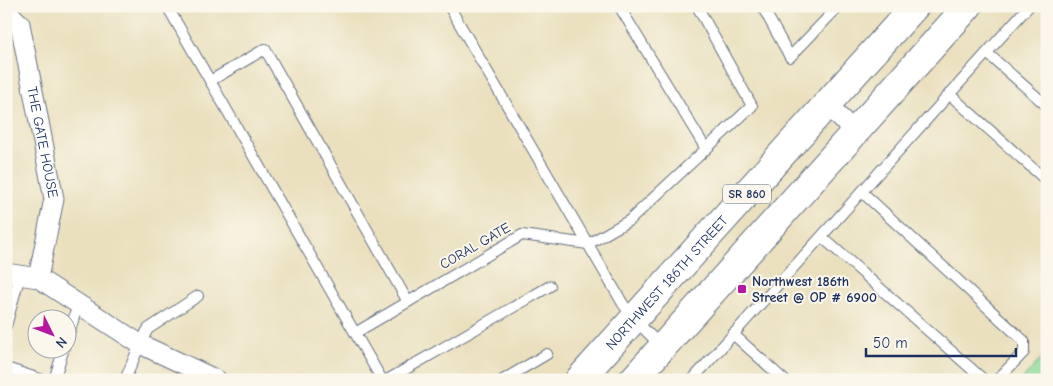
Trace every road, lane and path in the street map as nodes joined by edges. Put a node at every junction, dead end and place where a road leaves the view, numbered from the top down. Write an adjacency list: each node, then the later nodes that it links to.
1 (167, 6): 12 (lane)
2 (449, 6): 21 (lane)
3 (619, 6): 17 (lane)
4 (696, 6): 17 (lane)
5 (762, 6): 9 (lane)
6 (915, 6): 14 (main road, NORTHWEST 186TH STREET / SR 860)
7 (968, 6): 16 (main road, SR 860)
8 (1029, 6): 11 (lane)
9 (837, 7)
10 (6, 10): 22 (street, THE GATE HOUSE)
11 (987, 53): 13 (lane); 15 (lane)
12 (210, 81): 25 (lane); 30 (lane)
13 (949, 94): 18 (lane); 19 (lane)
14 (827, 105): 16 (street); 28 (main road, NORTHWEST 186TH STREET / SR 860)
15 (1047, 106)
16 (855, 132): 33 (main road, SR 860)
17 (706, 149): 21 (lane)
18 (1047, 181)
19 (862, 192): 20 (lane); 49 (lane)
20 (822, 237): 31 (lane); 48 (lane)
21 (588, 244): 25 (lane, CORAL GATE); 28 (lane)
22 (21, 275): 26 (street); 29 (lane)
23 (550, 286): 43 (lane)
24 (198, 296): 32 (lane)
25 (408, 302): 30 (lane, CORAL GATE)
26 (78, 304): 27 (lane); 32 (street)
27 (77, 308)
28 (634, 319): 33 (lane); 45 (main road, NORTHWEST 186TH STREET / SR 860)
29 (6, 326)
30 (355, 333): 42 (lane)
31 (733, 334): 37 (lane); 47 (lane)
32 (140, 344): 40 (lane); 41 (street)
33 (662, 347): 46 (main road, SR 860)
34 (546, 354): 44 (lane)
35 (61, 358): 39 (lane)
36 (6, 368): 38 (lane)
37 (695, 379)
38 (44, 380)
39 (54, 380)
40 (125, 380)
41 (217, 380)
42 (382, 380)
43 (387, 380)
44 (503, 380)
45 (579, 380)
46 (633, 380)
47 (784, 380)
48 (984, 380)
49 (997, 380)

